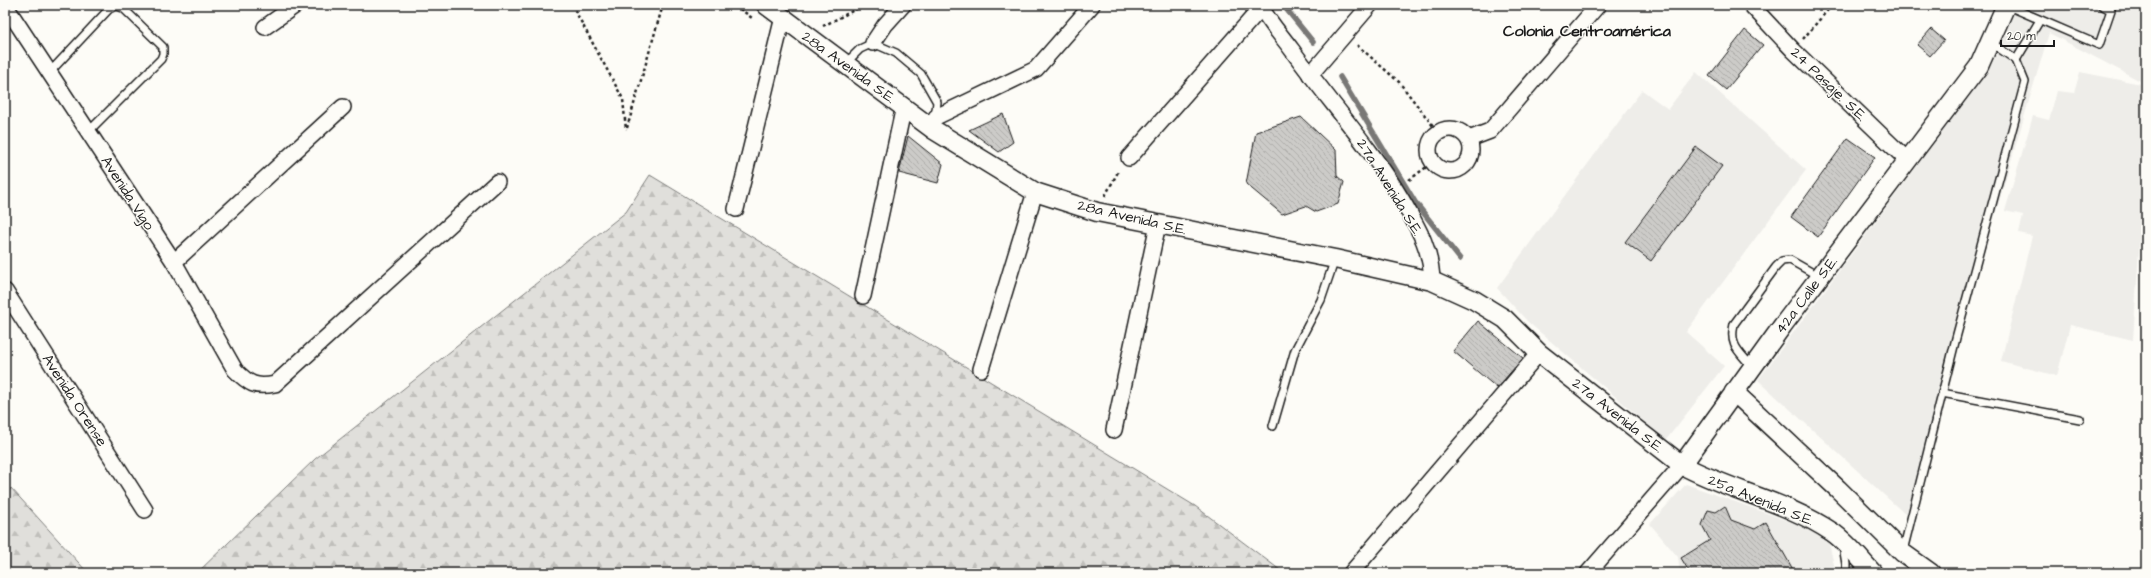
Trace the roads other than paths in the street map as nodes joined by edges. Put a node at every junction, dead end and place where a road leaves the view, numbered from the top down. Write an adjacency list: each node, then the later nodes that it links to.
1 (5, 5): 19 (street, Avenida Vigo)
2 (296, 5): 14 (street)
3 (766, 5): 12 (street, 28a Avenida S.E.)
4 (903, 5): 16 (street)
5 (1092, 5): 23 (street)
6 (1370, 5): 20 (street)
7 (1598, 5): 25 (street)
8 (1751, 5): 27 (street, 24 Pasaje. S.E.)
9 (2006, 5): 13 (lane); 15 (street, 42a Calle S.E.)
10 (2101, 5): 13 (lane)
11 (1261, 6): 20 (street, 27a Avenida S.E.); 26 (street)
12 (783, 17): 18 (street, 28a Avenida S.E.); 30 (street)
13 (2040, 20): 17 (lane)
14 (266, 27)
15 (1990, 42): 17 (lane); 27 (street, 42a Calle S.E.)
16 (873, 43): 18 (lane); 23 (lane)
17 (2016, 60): 42 (lane)
18 (845, 64): 21 (street, 28a Avenida S.E.)
19 (49, 73): 24 (street, Avenida Vigo); 24 (lane)
20 (1310, 75): 35 (street, 27a Avenida S.E.)
21 (904, 106): 23 (street, 28a Avenida S.E.); 37 (street)
22 (343, 107): 33 (street)
23 (935, 123): 29 (street, 28a Avenida S.E.)
24 (88, 132): 33 (street, Avenida Vigo)
25 (1470, 138): 25 (street)
26 (1129, 158)
27 (1908, 161): 34 (street, 42a Calle S.E.)
28 (497, 182): 33 (street, Avenida Vigo)
29 (1035, 192): 31 (street, 28a Avenida S.E.); 40 (street)
30 (736, 209)
31 (1158, 224): 32 (street, 28a Avenida S.E.); 45 (street)
32 (1335, 259): 35 (street, 28a Avenida S.E.); 44 (lane)
33 (174, 262)
34 (1820, 277): 39 (street, 42a Calle S.E.); 39 (lane)
35 (1432, 281): 38 (street, 27a Avenida S.E.)
36 (5, 291): 47 (street, Avenida Orense)
37 (862, 296)
38 (1539, 353): 46 (street, 27a Avenida S.E.); 50 (street)
39 (1752, 367): 41 (street, 42a Calle S.E.)
40 (981, 369)
41 (1734, 392): 46 (street, 42a Calle S.E.); 49 (street)
42 (1942, 393): 43 (lane); 49 (lane)
43 (2080, 419)
44 (1273, 426)
45 (1114, 430)
46 (1682, 465): 48 (street, 25a Avenida S.E.); 51 (street, 42a Calle S.E.)
47 (145, 510)
48 (1842, 540): 52 (lane); 53 (street, 25a Avenida S.E.)
49 (1903, 553): 54 (street)
50 (1351, 573)
51 (1588, 573)
52 (1846, 573)
53 (1872, 573)
54 (1931, 573)

